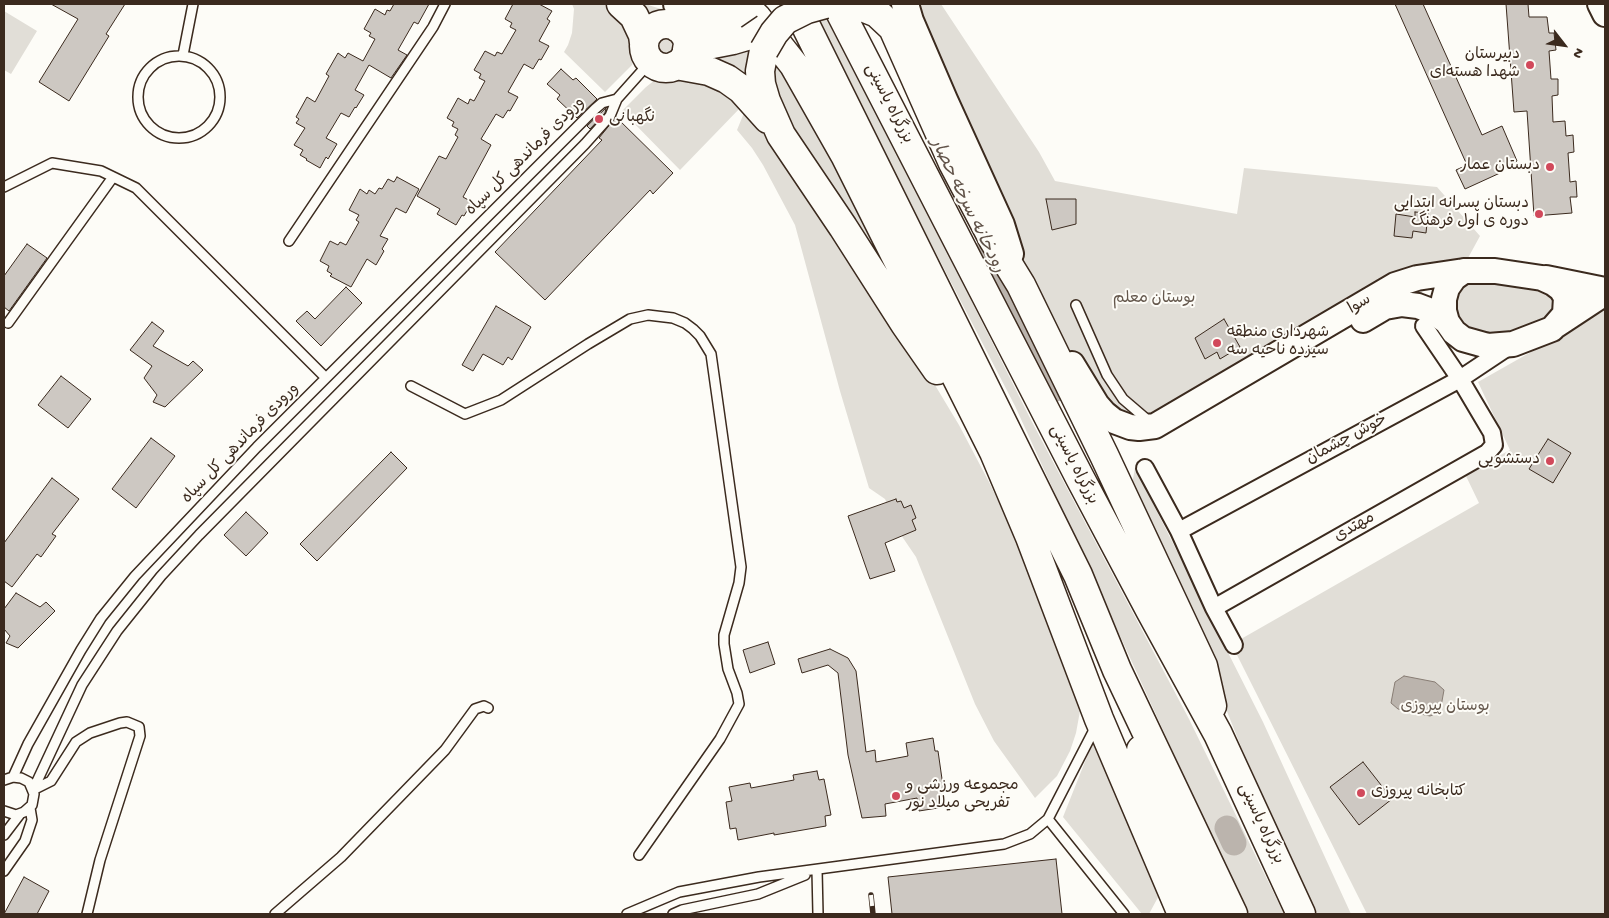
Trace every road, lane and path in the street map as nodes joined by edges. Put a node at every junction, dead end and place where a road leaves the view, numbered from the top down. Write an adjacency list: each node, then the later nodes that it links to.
1 (193, 4): 11 (lane)
2 (445, 4): 16 (lane)
3 (621, 4): 10 (highway)
4 (905, 4): 19 (main road)
5 (1600, 4): 7 (main road)
6 (844, 7): 8 (highway, bridge); 19 (highway); 38 (highway, بزرگراه یاسینی)
7 (1605, 14)
8 (795, 15): 9 (highway); 35 (highway)
9 (737, 17): 10 (highway); 10 (main road); 13 (highway); 30 (highway)
10 (669, 42): 12 (lane); 13 (highway)
11 (182, 55): 11 (lane)
12 (617, 99): 26 (lane, ورودی فرماندهی کل سپاه); 41 (lane, ورودی فرماندهی کل سپاه)
13 (781, 134): 30 (highway)
14 (113, 177): 15 (lane); 22 (lane); 26 (lane)
15 (4, 187)
16 (289, 241)
17 (1464, 271): 18 (main road, سوا); 23 (main road); 29 (main road, سوا)
18 (1542, 278): 20 (main road, سوا); 24 (main road)
19 (1021, 285): 29 (main road, سوا); 38 (highway)
20 (1605, 291): 24 (main road)
21 (1076, 305): 29 (lane)
22 (8, 323)
23 (1435, 324): 25 (main road); 27 (street); 29 (main road, سوا)
24 (1552, 329): 25 (main road)
25 (1513, 344): 27 (street, خوش چشمان)
26 (326, 378): 39 (lane, ورودی فرماندهی کل سپاه)
27 (1460, 379): 32 (street, خوش چشمان); 33 (street, مهتدی)
28 (411, 386): 47 (lane)
29 (1159, 425)
30 (994, 452): 37 (highway)
31 (1144, 468): 32 (street)
32 (1179, 531): 33 (street)
33 (1214, 608): 34 (street)
34 (1234, 645)
35 (1117, 670): 57 (highway); 58 (highway)
36 (488, 708): 51 (lane)
37 (1099, 719): 45 (lane); 56 (highway)
38 (1218, 734): 59 (highway, بزرگراه یاسینی)
39 (13, 776): 40 (lane); 41 (lane)
40 (4, 780)
41 (33, 790): 42 (lane, ورودی فرماندهی کل سپاه); 50 (lane)
42 (30, 808): 44 (lane); 49 (lane, ورودی فرماندهی کل سپاه)
43 (4, 811): 44 (lane)
44 (20, 814): 46 (lane)
45 (1048, 819): 48 (lane); 55 (lane)
46 (4, 836)
47 (639, 855)
48 (817, 870): 52 (lane); 53 (lane); 54 (lane)
49 (4, 871)
50 (87, 914)
51 (275, 914)
52 (627, 914)
53 (673, 914)
54 (818, 914)
55 (1124, 914)
56 (1182, 914)
57 (1204, 914)
58 (1233, 914)
59 (1301, 914)

